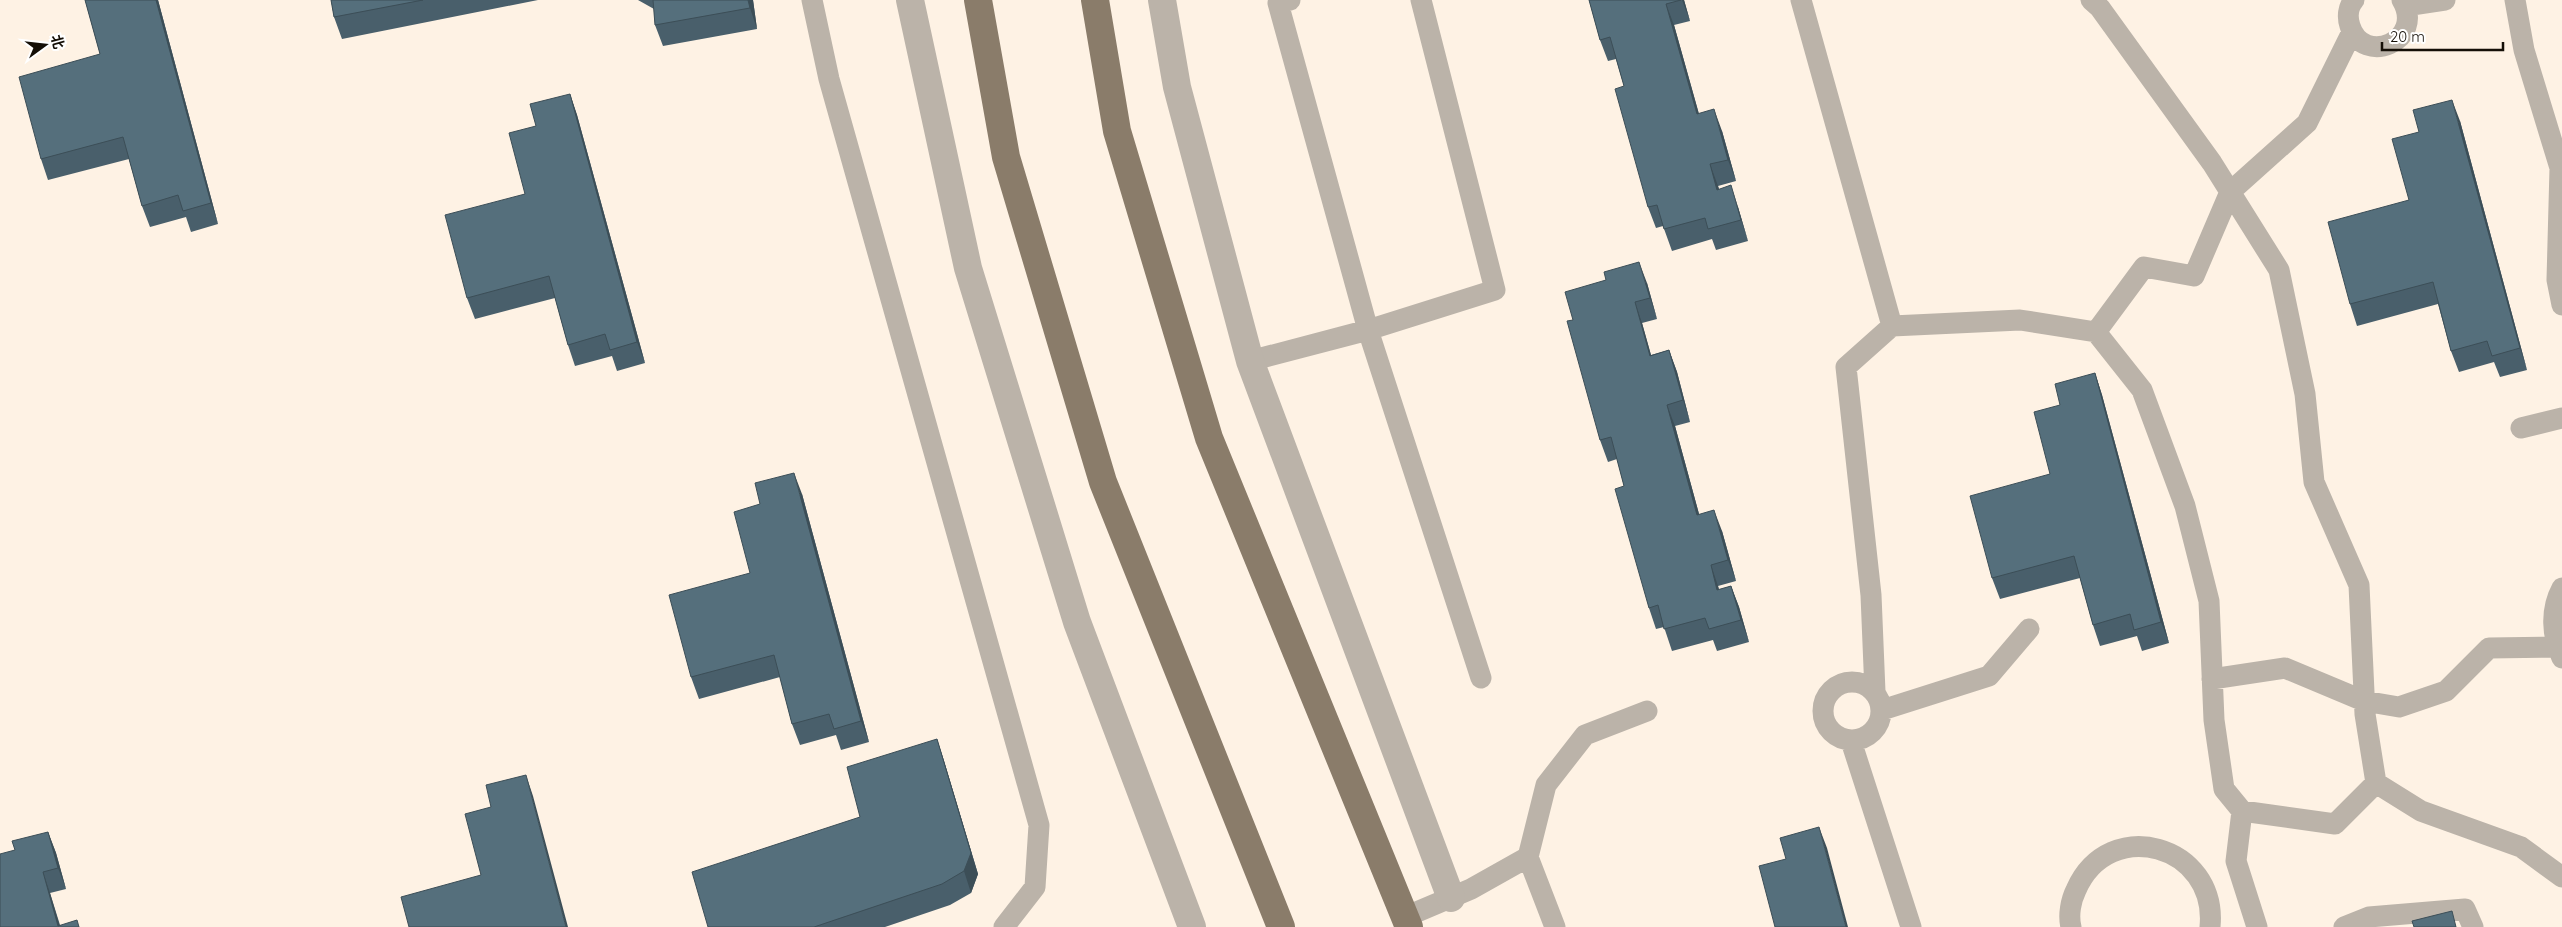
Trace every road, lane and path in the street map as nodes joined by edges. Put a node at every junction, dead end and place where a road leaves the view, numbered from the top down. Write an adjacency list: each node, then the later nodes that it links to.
1 (812, 0): 38 (lane)
2 (910, 0): 39 (street)
3 (978, 0): 40 (main road)
4 (1095, 0): 37 (main road)
5 (1162, 0): 20 (street)
6 (1420, 0): 18 (lane)
7 (1801, 0): 17 (lane)
8 (2091, 0): 15 (lane)
9 (2354, 0): 14 (lane)
10 (2445, 0): 13 (lane)
11 (2515, 0): 16 (lane)
12 (1282, 1): 18 (lane)
13 (2404, 3): 14 (lane)
14 (2352, 32): 15 (lane)
15 (2230, 192): 19 (lane); 29 (lane)
16 (2562, 305)
17 (1892, 326): 19 (lane); 28 (lane)
18 (1368, 330): 20 (lane); 26 (lane)
19 (2096, 332): 27 (lane)
20 (1250, 361): 36 (street)
21 (2562, 418): 22 (lane)
22 (2521, 428)
23 (2562, 588): 25 (lane)
24 (2028, 629): 28 (lane)
25 (2560, 653): 29 (lane)
26 (1481, 678)
27 (2212, 679): 29 (lane); 33 (lane)
28 (1878, 701): 31 (lane); 31 (lane)
29 (2364, 701): 32 (lane)
30 (1647, 710): 34 (lane)
31 (1851, 741): 42 (lane)
32 (2376, 783): 33 (lane); 35 (lane)
33 (2242, 811): 45 (lane)
34 (1528, 857): 36 (lane); 41 (lane)
35 (2562, 876)
36 (1451, 898): 37 (lane)
37 (1407, 922)
38 (1004, 927)
39 (1192, 927)
40 (1281, 927)
41 (1555, 927)
42 (1911, 927)
43 (2071, 927): 44 (lane)
44 (2213, 927)
45 (2256, 927)
46 (2344, 927): 47 (lane)
47 (2473, 927)

